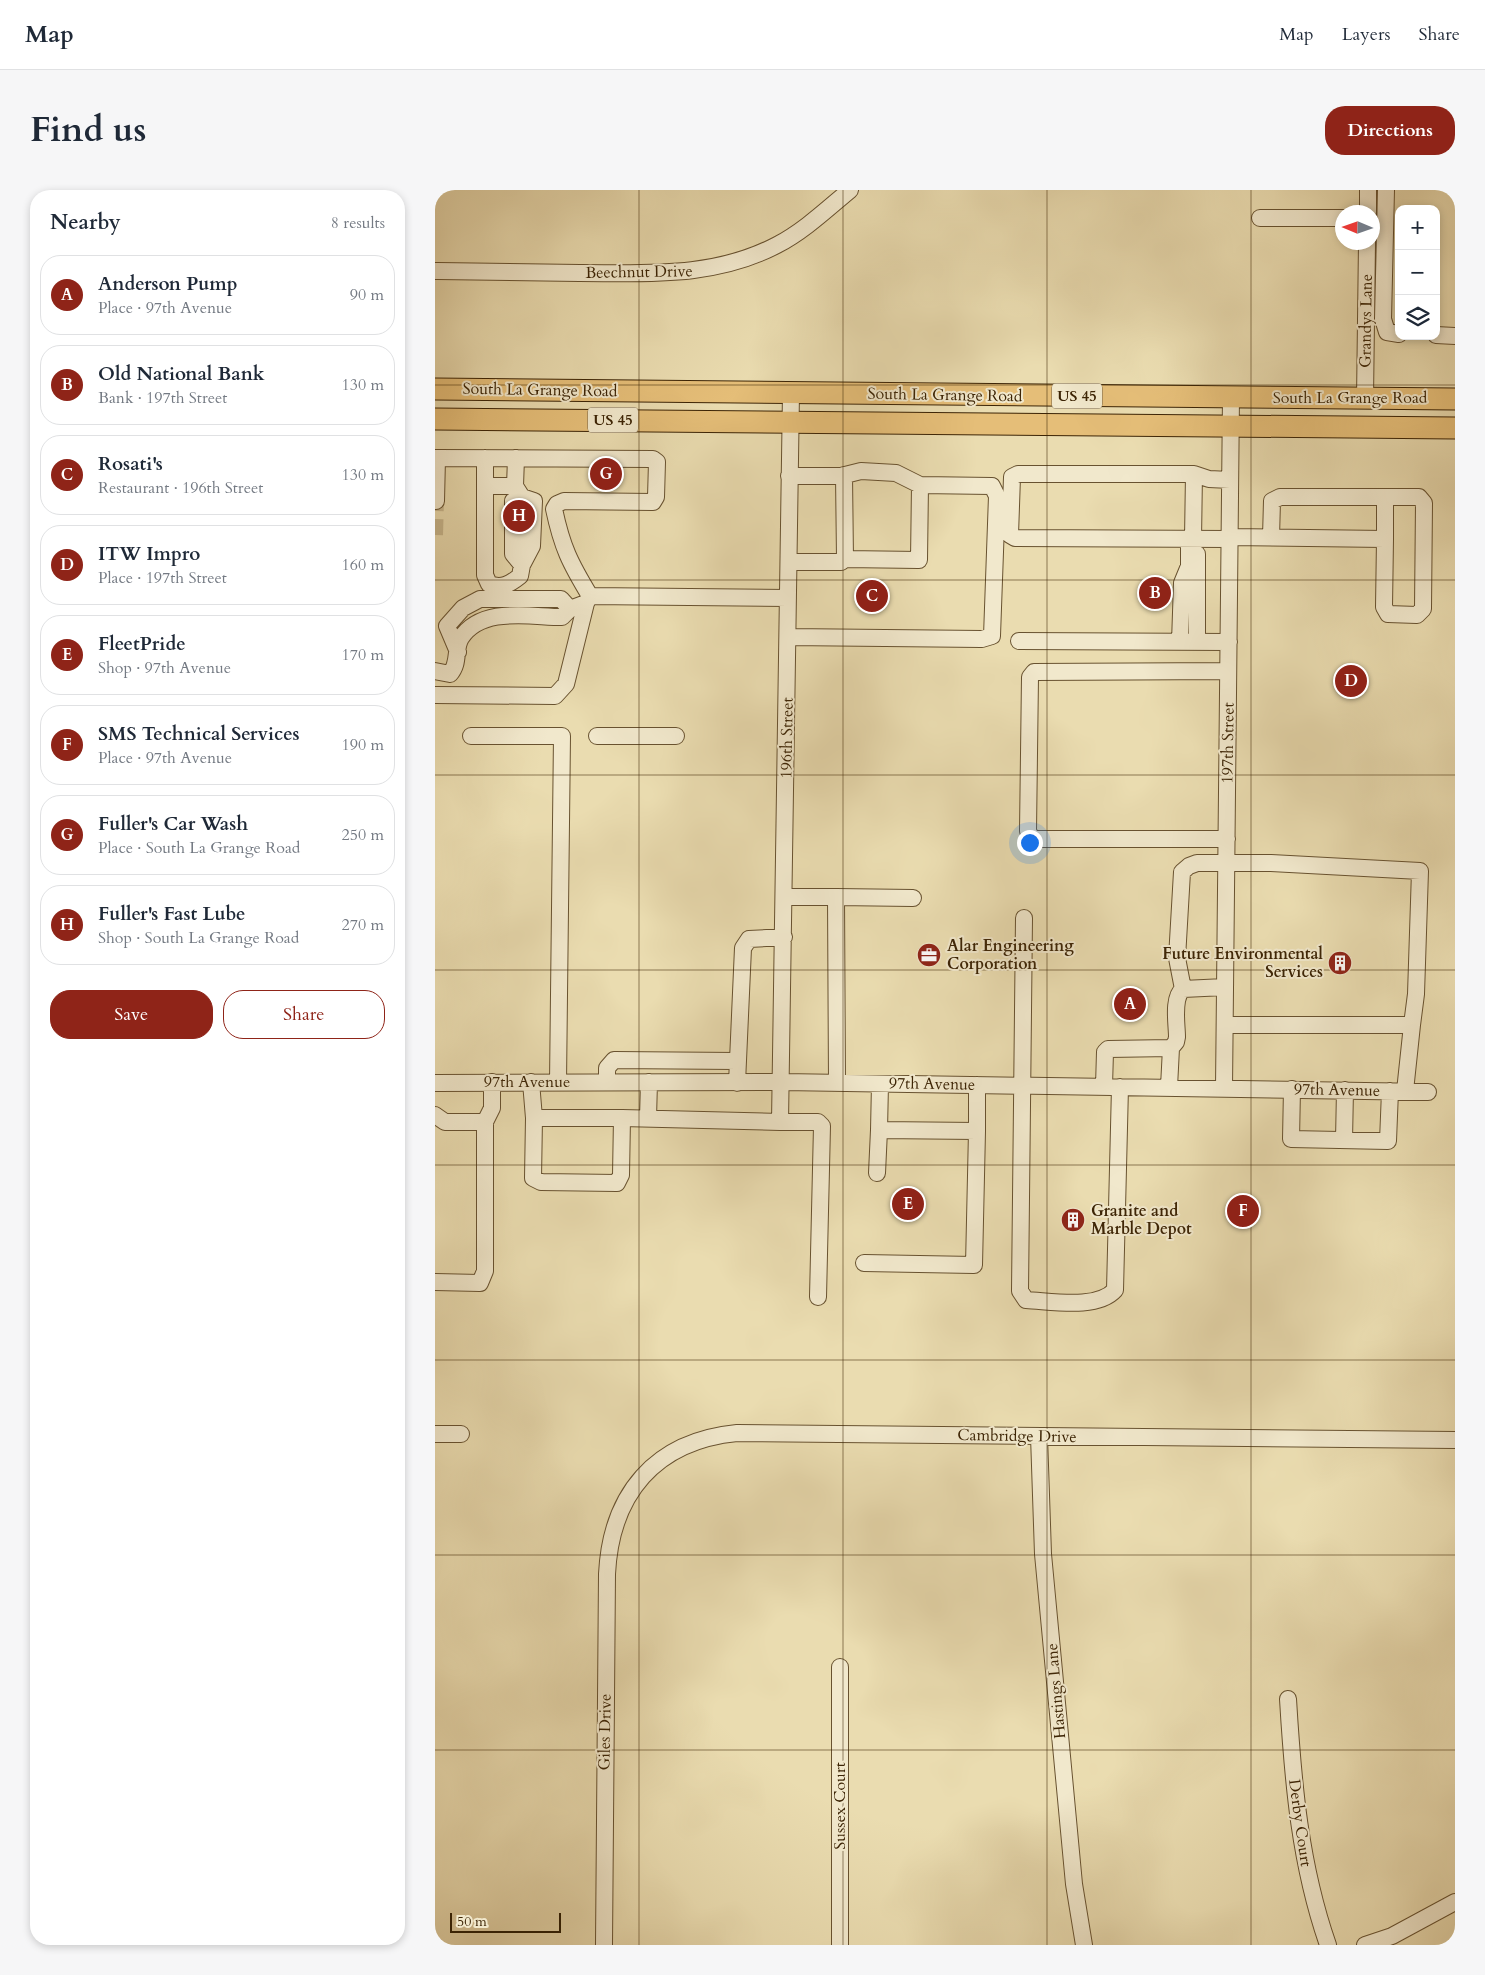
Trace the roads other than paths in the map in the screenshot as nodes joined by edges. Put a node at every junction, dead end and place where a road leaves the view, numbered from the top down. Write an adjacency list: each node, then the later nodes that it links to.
1 (850, 190): 8 (street, Beechnut Drive)
2 (1368, 190): 4 (street)
3 (1386, 190): 9 (street)
4 (1368, 205)
5 (1260, 218): 6 (street)
6 (1335, 218)
7 (1367, 250): 15 (street, Grandys Lane)
8 (435, 271)
9 (1395, 333)
10 (1440, 335): 11 (street)
11 (1455, 336)
12 (435, 389): 13 (main road, South La Grange Road / US 45)
13 (791, 393): 14 (main road, South La Grange Road / US 45); 18 (street, 196th Street)
14 (1231, 397): 15 (main road, South La Grange Road / US 45); 19 (street, 197th Street)
15 (1365, 398): 16 (main road, South La Grange Road / US 45)
16 (1455, 399)
17 (435, 419): 18 (main road, South La Grange Road / US 45)
18 (790, 422): 19 (main road, South La Grange Road / US 45); 26 (street, 196th Street)
19 (1230, 426): 20 (main road, South La Grange Road / US 45); 27 (street, 197th Street)
20 (1455, 428)
21 (436, 458): 22 (street); 34 (street)
22 (485, 458): 23 (street); 29 (street)
23 (516, 458): 32 (street); 42 (street)
24 (1194, 474): 27 (street); 31 (street); 37 (street)
25 (844, 475): 26 (street); 28 (street); 39 (street)
26 (789, 476): 40 (street, 196th Street)
27 (1230, 480): 36 (street, 197th Street)
28 (920, 485): 30 (street); 39 (street)
29 (485, 486): 32 (street); 32 (street)
30 (995, 489): 31 (street); 43 (street)
31 (1012, 489): 37 (street)
32 (519, 491)
33 (1385, 497): 35 (street); 38 (street); 38 (street)
34 (436, 501)
35 (1271, 537): 36 (street); 38 (street)
36 (1230, 538): 37 (street); 47 (street, 197th Street)
37 (1193, 539): 45 (street); 46 (street)
38 (1385, 539)
39 (845, 559): 40 (street)
40 (789, 562): 41 (street, 196th Street)
41 (788, 598): 42 (street); 43 (street, 196th Street)
42 (588, 600): 48 (street); 50 (street)
43 (788, 637): 56 (street, 196th Street)
44 (1019, 641): 45 (street)
45 (1179, 642): 46 (street)
46 (1197, 642): 47 (street)
47 (1229, 642): 49 (street, 197th Street)
48 (435, 671)
49 (1228, 671): 54 (street, 197th Street); 54 (street)
50 (435, 694)
51 (471, 736): 70 (street)
52 (597, 736): 53 (street)
53 (676, 736)
54 (1227, 839): 55 (street, 197th Street)
55 (1227, 864): 61 (street, 197th Street); 62 (street); 64 (street)
56 (785, 897): 57 (street); 60 (street, 196th Street)
57 (836, 898): 58 (street); 75 (street)
58 (913, 898)
59 (1024, 918): 78 (street)
60 (784, 937): 66 (street); 74 (street, 196th Street)
61 (1225, 988): 62 (street); 63 (street, 197th Street)
62 (1183, 989): 65 (street)
63 (1225, 1025): 64 (street); 82 (street, 197th Street)
64 (1412, 1025): 85 (street)
65 (1171, 1048): 79 (street); 81 (street)
66 (737, 1061): 71 (street); 73 (street)
67 (435, 1082): 68 (street, 97th Avenue)
68 (492, 1082): 69 (street, 97th Avenue); 91 (street)
69 (531, 1082): 70 (street, 97th Avenue); 88 (street)
70 (558, 1082): 71 (street, 97th Avenue)
71 (607, 1082): 72 (street, 97th Avenue)
72 (649, 1082): 73 (street, 97th Avenue); 90 (street)
73 (737, 1082): 74 (street, 97th Avenue)
74 (783, 1082): 75 (street, 97th Avenue); 92 (street, 196th Street)
75 (837, 1083): 76 (street, 97th Avenue)
76 (880, 1084): 77 (street, 97th Avenue); 93 (street)
77 (977, 1085): 78 (street, 97th Avenue); 94 (street)
78 (1022, 1085): 79 (street, 97th Avenue); 80 (street)
79 (1104, 1086): 80 (street, 97th Avenue)
80 (1121, 1087): 81 (street, 97th Avenue)
81 (1169, 1087): 82 (street, 97th Avenue)
82 (1224, 1088): 83 (street, 97th Avenue)
83 (1292, 1089): 84 (street, 97th Avenue); 95 (street)
84 (1345, 1090): 85 (street, 97th Avenue); 95 (street)
85 (1398, 1091): 86 (street, 97th Avenue); 95 (street)
86 (1428, 1092)
87 (435, 1115): 91 (street)
88 (534, 1118): 89 (street); 89 (street)
89 (622, 1118): 90 (street)
90 (648, 1118): 92 (street)
91 (485, 1122): 98 (street)
92 (781, 1122): 99 (street)
93 (879, 1130): 94 (street); 96 (street)
94 (977, 1131): 97 (street)
95 (1344, 1140)
96 (877, 1172)
97 (864, 1263)
98 (435, 1282)
99 (818, 1297)
100 (435, 1434): 101 (street)
101 (461, 1434)
102 (1039, 1436): 103 (street, Cambridge Drive); 104 (street, Cambridge Drive); 110 (street, Hastings Lane)
103 (1455, 1440)
104 (616, 1519): 108 (street, Giles Drive)
105 (840, 1667): 109 (street, Sussex Court)
106 (1288, 1699): 111 (street, Derby Court)
107 (1455, 1902): 112 (street)
108 (603, 1945)
109 (839, 1945)
110 (1084, 1945)
111 (1328, 1945)
112 (1365, 1945)

